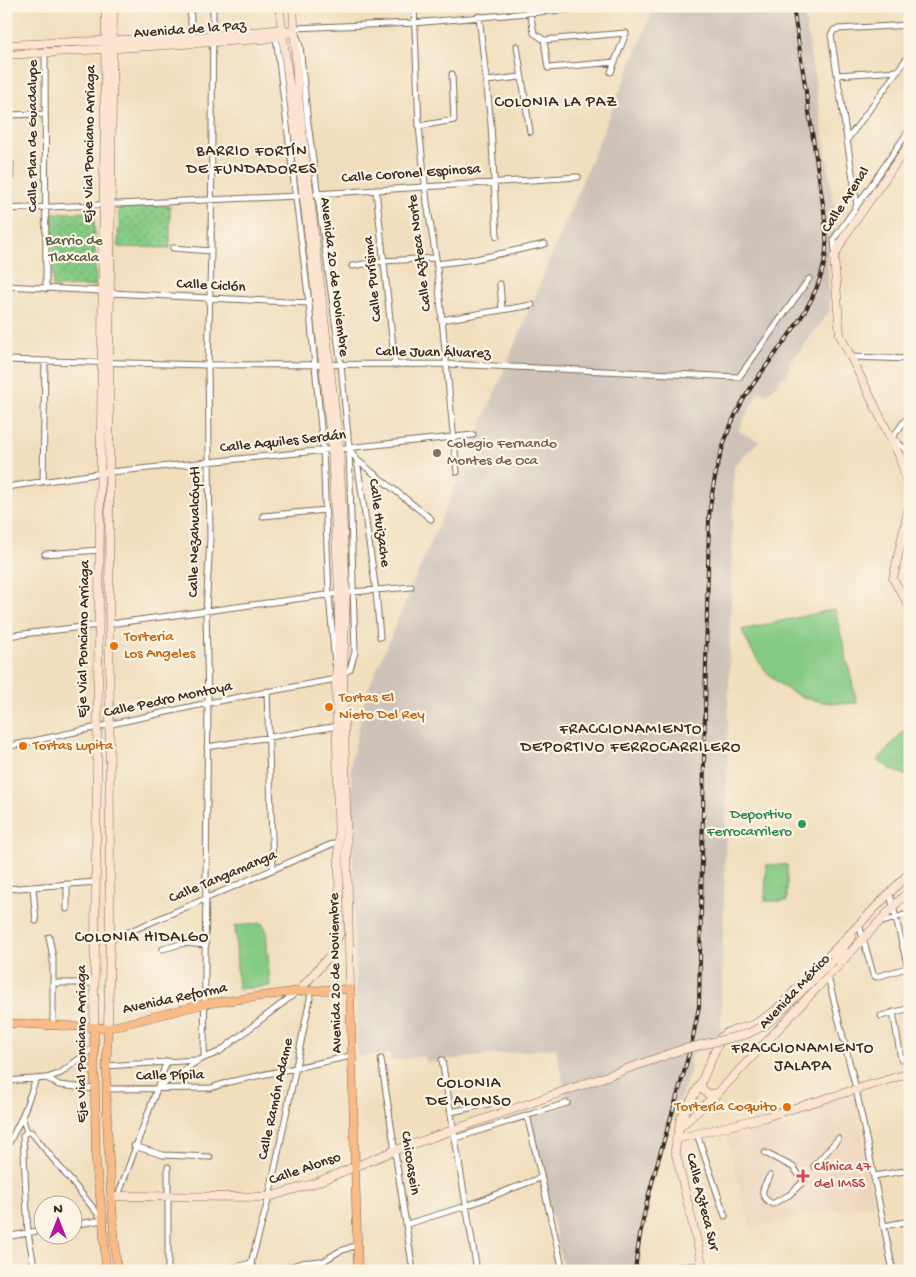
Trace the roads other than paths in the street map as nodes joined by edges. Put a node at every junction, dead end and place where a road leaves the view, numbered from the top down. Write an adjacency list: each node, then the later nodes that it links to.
1 (106, 6): 20 (main road, Eje Vial Ponciano Arriaga)
2 (113, 6): 20 (main road, Eje Vial Ponciano Arriaga)
3 (190, 6): 15 (street)
4 (213, 6): 16 (street, Calle Nezahualcóyotl)
5 (279, 6): 14 (main road)
6 (292, 6): 13 (main road)
7 (414, 6): 11 (street, Calle Azteca Norte)
8 (608, 6): 9 (street)
9 (530, 12): 10 (street); 17 (street)
10 (479, 16): 11 (street); 34 (street)
11 (413, 22): 13 (street); 37 (street, Calle Azteca Norte)
12 (910, 25): 32 (street)
13 (294, 28): 14 (main road); 27 (main road, Avenida 20 de Noviembre); 47 (street, Avenida 20 de Noviembre)
14 (281, 34): 16 (main road, Avenida de la Paz); 21 (main road, Avenida 20 de Noviembre); 26 (street, Avenida 20 de Noviembre); 27 (main road)
15 (192, 37): 16 (main road, Avenida de la Paz); 20 (main road, Avenida de la Paz)
16 (212, 40): 20 (main road, Avenida de la Paz); 48 (street, Calle Nezahualcóyotl)
17 (544, 40): 28 (street); 28 (street)
18 (10, 44): 19 (main road, Avenida de la Paz); 25 (main road)
19 (44, 44): 20 (main road, Avenida de la Paz); 23 (street, Calle Plan de Guadalupe)
20 (109, 45): 23 (main road, Avenida de la Paz); 49 (main road, Eje Vial Ponciano Arriaga); 50 (main road, Eje Vial Ponciano Arriaga)
21 (284, 45): 26 (main road); 47 (main road, Avenida 20 de Noviembre)
22 (517, 46): 33 (street)
23 (45, 53): 25 (main road, Avenida de la Paz); 35 (street, Calle Plan de Guadalupe)
24 (910, 54): 29 (street)
25 (10, 55)
26 (278, 56): 47 (street, Avenida 20 de Noviembre)
27 (295, 62): 47 (main road, Avenida 20 de Noviembre)
28 (615, 62): 30 (street)
29 (898, 71): 32 (street); 40 (street)
30 (611, 72)
31 (452, 74): 37 (street)
32 (837, 75): 40 (street)
33 (520, 78): 34 (street); 39 (street)
34 (486, 81): 44 (street)
35 (45, 114): 36 (street); 52 (street, Calle Plan de Guadalupe)
36 (6, 116)
37 (419, 126): 45 (street, Calle Azteca Norte)
38 (910, 129): 51 (street, Calle Arenal)
39 (530, 132)
40 (847, 140): 51 (street)
41 (910, 143): 58 (main road, Calle Arenal)
42 (11, 164): 53 (street)
43 (578, 177): 44 (street, Calle Coronel Espinosa)
44 (493, 181): 45 (street, Calle Coronel Espinosa); 54 (street)
45 (425, 186): 46 (street, Calle Coronel Espinosa); 60 (street, Calle Azteca Norte)
46 (376, 190): 47 (street, Calle Coronel Espinosa); 59 (street, Calle Purísima)
47 (306, 195): 48 (street, Calle Coronel Espinosa); 69 (street, Avenida 20 de Noviembre); 82 (main road, Avenida 20 de Noviembre); 83 (street, Avenida 20 de Noviembre)
48 (211, 202): 50 (street, Calle Coronel Espinosa); 57 (street, Calle Nezahualcóyotl)
49 (103, 204): 50 (street, Calle Coronel Espinosa); 52 (street, Calle Coronel Espinosa); 66 (main road, Eje Vial Ponciano Arriaga)
50 (112, 204): 67 (main road, Eje Vial Ponciano Arriaga)
51 (857, 205): 58 (street, Calle Arenal)
52 (46, 208): 53 (street, Calle Coronel Espinosa); 65 (street, Calle Plan de Guadalupe)
53 (8, 209)
54 (497, 236)
55 (545, 244): 60 (street)
56 (173, 248): 57 (street)
57 (212, 251): 68 (street, Calle Nezahualcóyotl)
58 (835, 252): 73 (main road)
59 (383, 261): 60 (street); 61 (street); 84 (street, Calle Purísima)
60 (436, 261): 72 (street, Calle Azteca Norte)
61 (352, 266)
62 (809, 279): 79 (street, Calle Juan Álvarez)
63 (500, 284): 71 (street)
64 (6, 286): 65 (street)
65 (46, 289): 66 (street)
66 (101, 290): 77 (main road, Eje Vial Ponciano Arriaga)
67 (111, 293): 68 (street, Calle Ciclón); 78 (main road, Eje Vial Ponciano Arriaga)
68 (210, 298): 69 (street, Calle Ciclón); 80 (street, Calle Nezahualcóyotl)
69 (309, 303): 81 (street, Avenida 20 de Noviembre)
70 (532, 305): 71 (street)
71 (502, 310): 72 (street)
72 (441, 320): 79 (street, Calle Azteca Norte)
73 (851, 357): 74 (street); 88 (main road)
74 (910, 359)
75 (6, 360): 76 (street, Calle Juan Álvarez)
76 (45, 361): 77 (street, Calle Juan Álvarez); 98 (street)
77 (100, 363): 78 (street, Calle Juan Álvarez); 97 (main road, Eje Vial Ponciano Arriaga)
78 (109, 363): 80 (street, Calle Juan Álvarez); 95 (main road, Eje Vial Ponciano Arriaga)
79 (447, 364): 84 (street, Calle Juan Álvarez); 87 (street, Calle Azteca Norte)
80 (208, 365): 81 (street, Calle Juan Álvarez); 94 (street, Calle Nezahualcóyotl)
81 (315, 365): 82 (street, Calle Juan Álvarez); 91 (street, Avenida 20 de Noviembre)
82 (327, 365): 83 (street, Calle Juan Álvarez); 90 (main road, Avenida 20 de Noviembre)
83 (341, 365): 84 (street, Calle Juan Álvarez); 89 (street, Avenida 20 de Noviembre)
84 (395, 365)
85 (910, 414): 88 (street)
86 (473, 435): 87 (street, Calle Aquiles Serdán)
87 (454, 437): 89 (street, Calle Aquiles Serdán); 96 (street, Calle Azteca Norte)
88 (892, 438): 92 (street); 100 (main road)
89 (349, 447): 90 (street, Calle Aquiles Serdán); 93 (street); 110 (street, Avenida 20 de Noviembre)
90 (336, 448): 91 (street, Calle Aquiles Serdán); 111 (main road, Avenida 20 de Noviembre)
91 (323, 449): 94 (street, Calle Aquiles Serdán); 102 (street, Avenida 20 de Noviembre)
92 (910, 453)
93 (357, 460): 104 (street); 109 (street, Calle Huizache)
94 (208, 463): 95 (street, Calle Aquiles Serdán); 114 (street, Calle Nezahualcóyotl)
95 (110, 472): 97 (street, Calle Aquiles Serdán); 115 (main road, Eje Vial Ponciano Arriaga)
96 (457, 472)
97 (101, 473): 98 (street, Calle Aquiles Serdán); 106 (main road, Eje Vial Ponciano Arriaga)
98 (43, 482): 99 (street, Calle Aquiles Serdán)
99 (6, 487)
100 (910, 492)
101 (910, 506): 105 (main road)
102 (326, 510): 103 (street); 112 (street, Avenida 20 de Noviembre)
103 (263, 516)
104 (431, 519)
105 (906, 543): 113 (main road)
106 (100, 550): 107 (street); 116 (main road, Eje Vial Ponciano Arriaga)
107 (45, 554)
108 (411, 587): 109 (street)
109 (376, 591): 110 (street); 118 (street, Calle Huizache)
110 (355, 592): 111 (street); 120 (street, Avenida 20 de Noviembre)
111 (342, 593): 112 (street); 119 (main road, Avenida 20 de Noviembre); 120 (main road, Avenida 20 de Noviembre)
112 (329, 595): 114 (street); 119 (street, Avenida 20 de Noviembre)
113 (908, 601)
114 (206, 612): 115 (street); 122 (street, Calle Nezahualcóyotl)
115 (109, 624): 123 (main road, Eje Vial Ponciano Arriaga)
116 (99, 625): 117 (street); 125 (main road, Eje Vial Ponciano Arriaga)
117 (6, 636)
118 (380, 636)
119 (337, 669): 120 (main road, Avenida 20 de Noviembre)
120 (340, 677): 121 (street, Calle Pedro Montoya); 124 (main road, Avenida 20 de Noviembre)
121 (268, 691): 122 (street, Calle Pedro Montoya); 126 (street)
122 (208, 703): 123 (street, Calle Pedro Montoya); 128 (street, Calle Nezahualcóyotl)
123 (109, 725): 125 (street, Calle Pedro Montoya); 148 (main road, Eje Vial Ponciano Arriaga)
124 (341, 725): 126 (street); 129 (main road, Avenida 20 de Noviembre)
125 (96, 728): 127 (street, Calle Pedro Montoya); 132 (main road, Eje Vial Ponciano Arriaga)
126 (269, 736): 128 (street); 130 (street)
127 (6, 747)
128 (207, 747): 138 (street, Calle Nezahualcóyotl)
129 (343, 840): 130 (street, Calle Tangamanga); 156 (main road, Avenida 20 de Noviembre); 158 (main road, Avenida 20 de Noviembre)
130 (274, 868): 138 (street, Calle Tangamanga)
131 (910, 872): 137 (main road, Avenida México)
132 (96, 882): 133 (street); 155 (main road, Eje Vial Ponciano Arriaga)
133 (67, 884): 134 (street); 140 (street)
134 (33, 888): 135 (street); 143 (street)
135 (6, 889)
136 (910, 889): 139 (main road, Avenida México)
137 (890, 894): 139 (street); 144 (main road, Avenida México)
138 (206, 897): 148 (street, Calle Tangamanga); 149 (street, Calle Nezahualcóyotl)
139 (893, 907): 142 (street); 145 (main road, Avenida México)
140 (67, 909)
141 (910, 913): 142 (street)
142 (896, 918): 145 (street); 152 (street)
143 (36, 921)
144 (860, 924): 147 (street); 150 (main road, Avenida México); 180 (main road, Avenida México)
145 (874, 925): 147 (main road, Avenida México)
146 (49, 937): 154 (street)
147 (864, 937): 150 (main road, Avenida México); 152 (street); 153 (main road, Avenida México)
148 (110, 940): 166 (main road, Eje Vial Ponciano Arriaga)
149 (206, 945): 151 (street); 159 (street, Calle Nezahualcóyotl)
150 (845, 948): 189 (main road, Avenida México, bridge)
151 (163, 949)
152 (909, 968)
153 (828, 977): 184 (street); 185 (main road, Avenida México)
154 (53, 983): 155 (street); 164 (street)
155 (95, 983): 165 (main road, Eje Vial Ponciano Arriaga)
156 (350, 989): 157 (main road, Avenida Reforma); 168 (main road, Avenida 20 de Noviembre)
157 (312, 990): 158 (main road, Avenida Reforma); 175 (street, Calle Ramón Adame)
158 (299, 991): 159 (main road, Avenida Reforma); 169 (street)
159 (204, 1004): 166 (main road, Avenida Reforma); 169 (street, Calle Nezahualcóyotl)
160 (910, 1008): 161 (street)
161 (893, 1012): 162 (street); 171 (street)
162 (881, 1016)
163 (6, 1023): 164 (main road, Avenida Reforma)
164 (53, 1026): 165 (main road, Avenida Reforma)
165 (94, 1027): 166 (main road, Avenida Reforma); 167 (main road, Eje Vial Ponciano Arriaga)
166 (108, 1028): 174 (main road, Eje Vial Ponciano Arriaga)
167 (93, 1048): 177 (street); 181 (main road, Eje Vial Ponciano Arriaga)
168 (351, 1056): 175 (street, Calle Pípila); 204 (main road, Avenida 20 de Noviembre)
169 (201, 1059): 173 (street); 183 (street)
170 (382, 1059): 201 (street, Chicoasein)
171 (901, 1059)
172 (442, 1060): 188 (street)
173 (167, 1061): 174 (street); 183 (street)
174 (106, 1066): 182 (main road, Eje Vial Ponciano Arriaga)
175 (294, 1068): 183 (street, Calle Pípila); 213 (street, Calle Ramón Adame)
176 (910, 1073): 184 (main road)
177 (47, 1078): 178 (street); 181 (street)
178 (36, 1079): 179 (street); 191 (street)
179 (6, 1081)
180 (701, 1083): 185 (main road); 192 (main road, Avenida México)
181 (94, 1089): 216 (main road, Eje Vial Ponciano Arriaga)
182 (106, 1089): 183 (street, Calle Pípila); 211 (main road, Eje Vial Ponciano Arriaga)
183 (156, 1089): 200 (street)
184 (856, 1089): 195 (main road); 209 (street)
185 (718, 1093): 192 (main road, Avenida México)
186 (568, 1103): 190 (street)
187 (488, 1104): 188 (street)
188 (451, 1112): 193 (street)
189 (499, 1115): 193 (main road, Calle Alonso)
190 (527, 1115): 196 (street); 210 (street)
191 (22, 1116): 194 (street); 199 (street)
192 (680, 1127): 197 (main road, Avenida México)
193 (454, 1130): 196 (street); 201 (main road, Calle Alonso)
194 (27, 1132): 216 (street); 222 (street)
195 (697, 1134): 197 (main road); 215 (street)
196 (456, 1138): 214 (street)
197 (676, 1139): 227 (main road, Calle Azteca Sur)
198 (838, 1139): 205 (street)
199 (6, 1146)
200 (134, 1146): 203 (street); 211 (street)
201 (396, 1150): 204 (main road, Calle Alonso); 219 (street, Chicoasein)
202 (765, 1153): 208 (street)
203 (210, 1157)
204 (356, 1166): 213 (main road, Calle Alonso); 224 (main road, Avenida 20 de Noviembre)
205 (814, 1166)
206 (168, 1167): 212 (street)
207 (910, 1170): 209 (street)
208 (770, 1176)
209 (874, 1176): 220 (street)
210 (540, 1178): 214 (street); 240 (street)
211 (115, 1197): 212 (main road, Calle Alonso); 231 (main road, Eje Vial Ponciano Arriaga)
212 (167, 1197): 213 (main road, Calle Alonso); 232 (street)
213 (269, 1197): 226 (street, Calle Ramón Adame)
214 (466, 1206): 219 (street); 239 (street)
215 (725, 1216)
216 (103, 1220): 218 (street); 230 (main road, Eje Vial Ponciano Arriaga)
217 (910, 1221): 220 (street)
218 (82, 1223)
219 (407, 1224): 238 (street, Chicoasein)
220 (884, 1226): 241 (street)
221 (32, 1231): 222 (street)
222 (28, 1232): 223 (street); 229 (street)
223 (6, 1237)
224 (357, 1244): 225 (street); 237 (main road, Avenida 20 de Noviembre)
225 (323, 1260): 235 (street); 236 (street)
226 (251, 1263): 233 (street); 234 (street)
227 (704, 1268): 228 (street)
228 (652, 1269)
229 (35, 1271)
230 (106, 1271)
231 (117, 1271)
232 (168, 1271)
233 (222, 1271)
234 (255, 1271)
235 (278, 1271)
236 (308, 1271)
237 (358, 1271)
238 (413, 1271)
239 (477, 1271)
240 (563, 1271)
241 (893, 1271)

